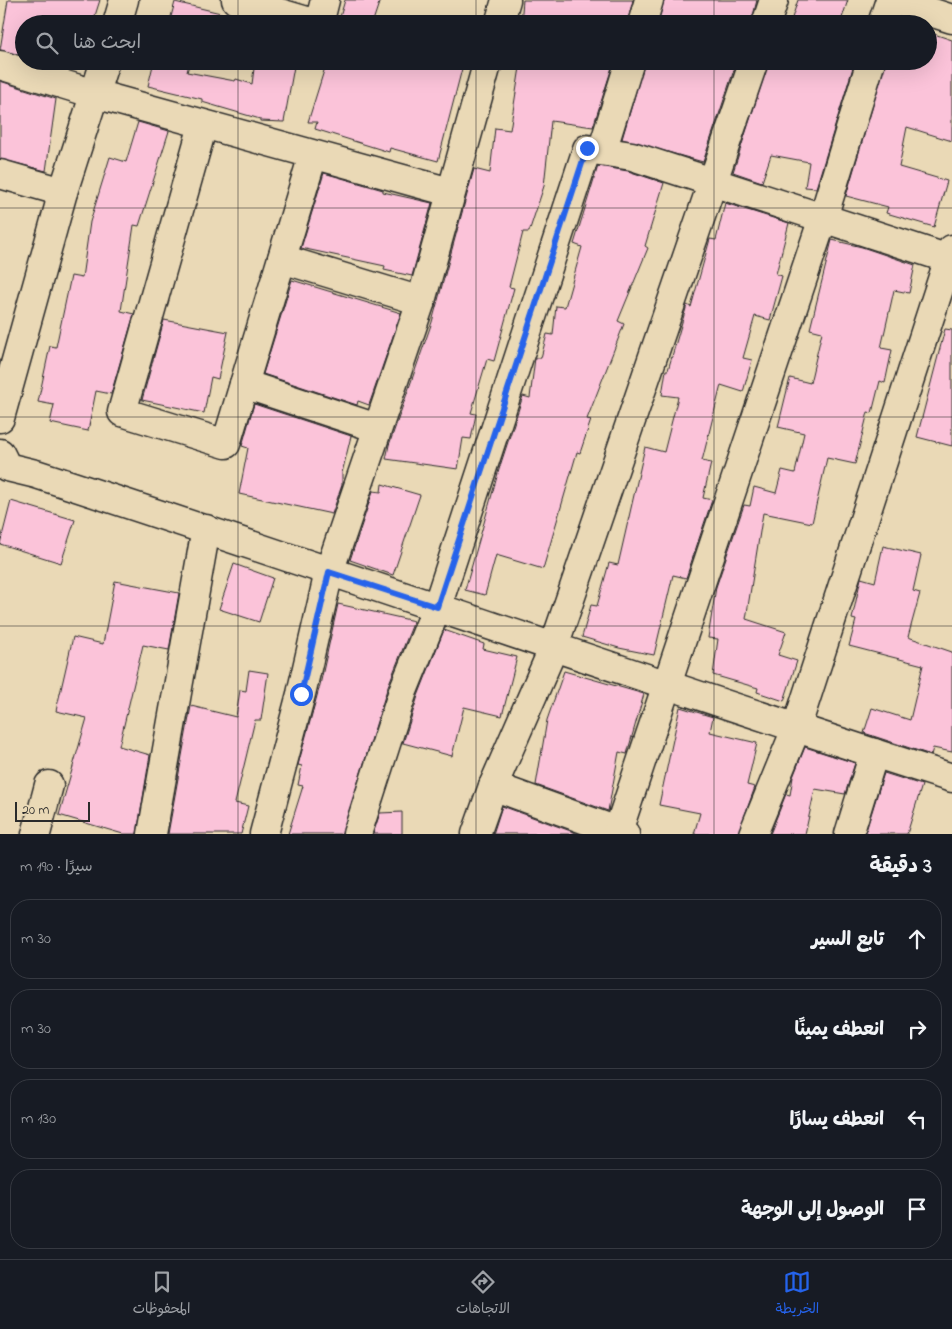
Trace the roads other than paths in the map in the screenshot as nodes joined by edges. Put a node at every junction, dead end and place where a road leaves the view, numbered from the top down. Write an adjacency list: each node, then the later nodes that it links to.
1 (124, 0): 8 (street)
2 (236, 0): 9 (street)
3 (325, 0): 10 (street)
4 (506, 0): 11 (street)
5 (649, 0): 12 (street)
6 (774, 0): 13 (street)
7 (891, 0): 14 (street); 15 (street)
8 (120, 15)
9 (287, 15)
10 (321, 15)
11 (502, 15)
12 (645, 15)
13 (769, 15)
14 (885, 15)
15 (952, 19)
16 (0, 65): 17 (street)
17 (15, 70)
18 (16, 70): 24 (street)
19 (102, 70): 24 (street)
20 (485, 70): 31 (street)
21 (627, 70): 26 (street)
22 (751, 70): 29 (street)
23 (868, 70): 32 (street)
24 (95, 94): 25 (street); 30 (street)
25 (203, 124): 27 (street); 36 (street)
26 (602, 151): 29 (street); 42 (street)
27 (313, 155): 31 (street); 34 (street)
28 (0, 174): 30 (street)
29 (714, 182): 32 (street); 43 (street)
30 (63, 192): 37 (street)
31 (450, 192): 35 (street)
32 (823, 218): 33 (street); 44 (street)
33 (951, 257): 45 (street)
34 (282, 259): 35 (street); 36 (street)
35 (420, 301): 38 (street)
36 (244, 384): 38 (street)
37 (0, 418)
38 (376, 428): 41 (street)
39 (0, 453): 40 (street)
40 (206, 529): 41 (street); 52 (street)
41 (329, 572): 42 (street); 53 (street)
42 (437, 607): 43 (street); 54 (street)
43 (553, 649): 44 (street); 49 (street)
44 (667, 686): 45 (street); 50 (street)
45 (796, 729): 46 (street); 56 (street)
46 (874, 753): 47 (street); 57 (street)
47 (952, 778)
48 (49, 785): 51 (street)
49 (493, 786): 50 (street); 55 (street)
50 (620, 833)
51 (36, 834)
52 (152, 834)
53 (264, 834)
54 (356, 834)
55 (476, 834)
56 (753, 834)
57 (849, 834)

